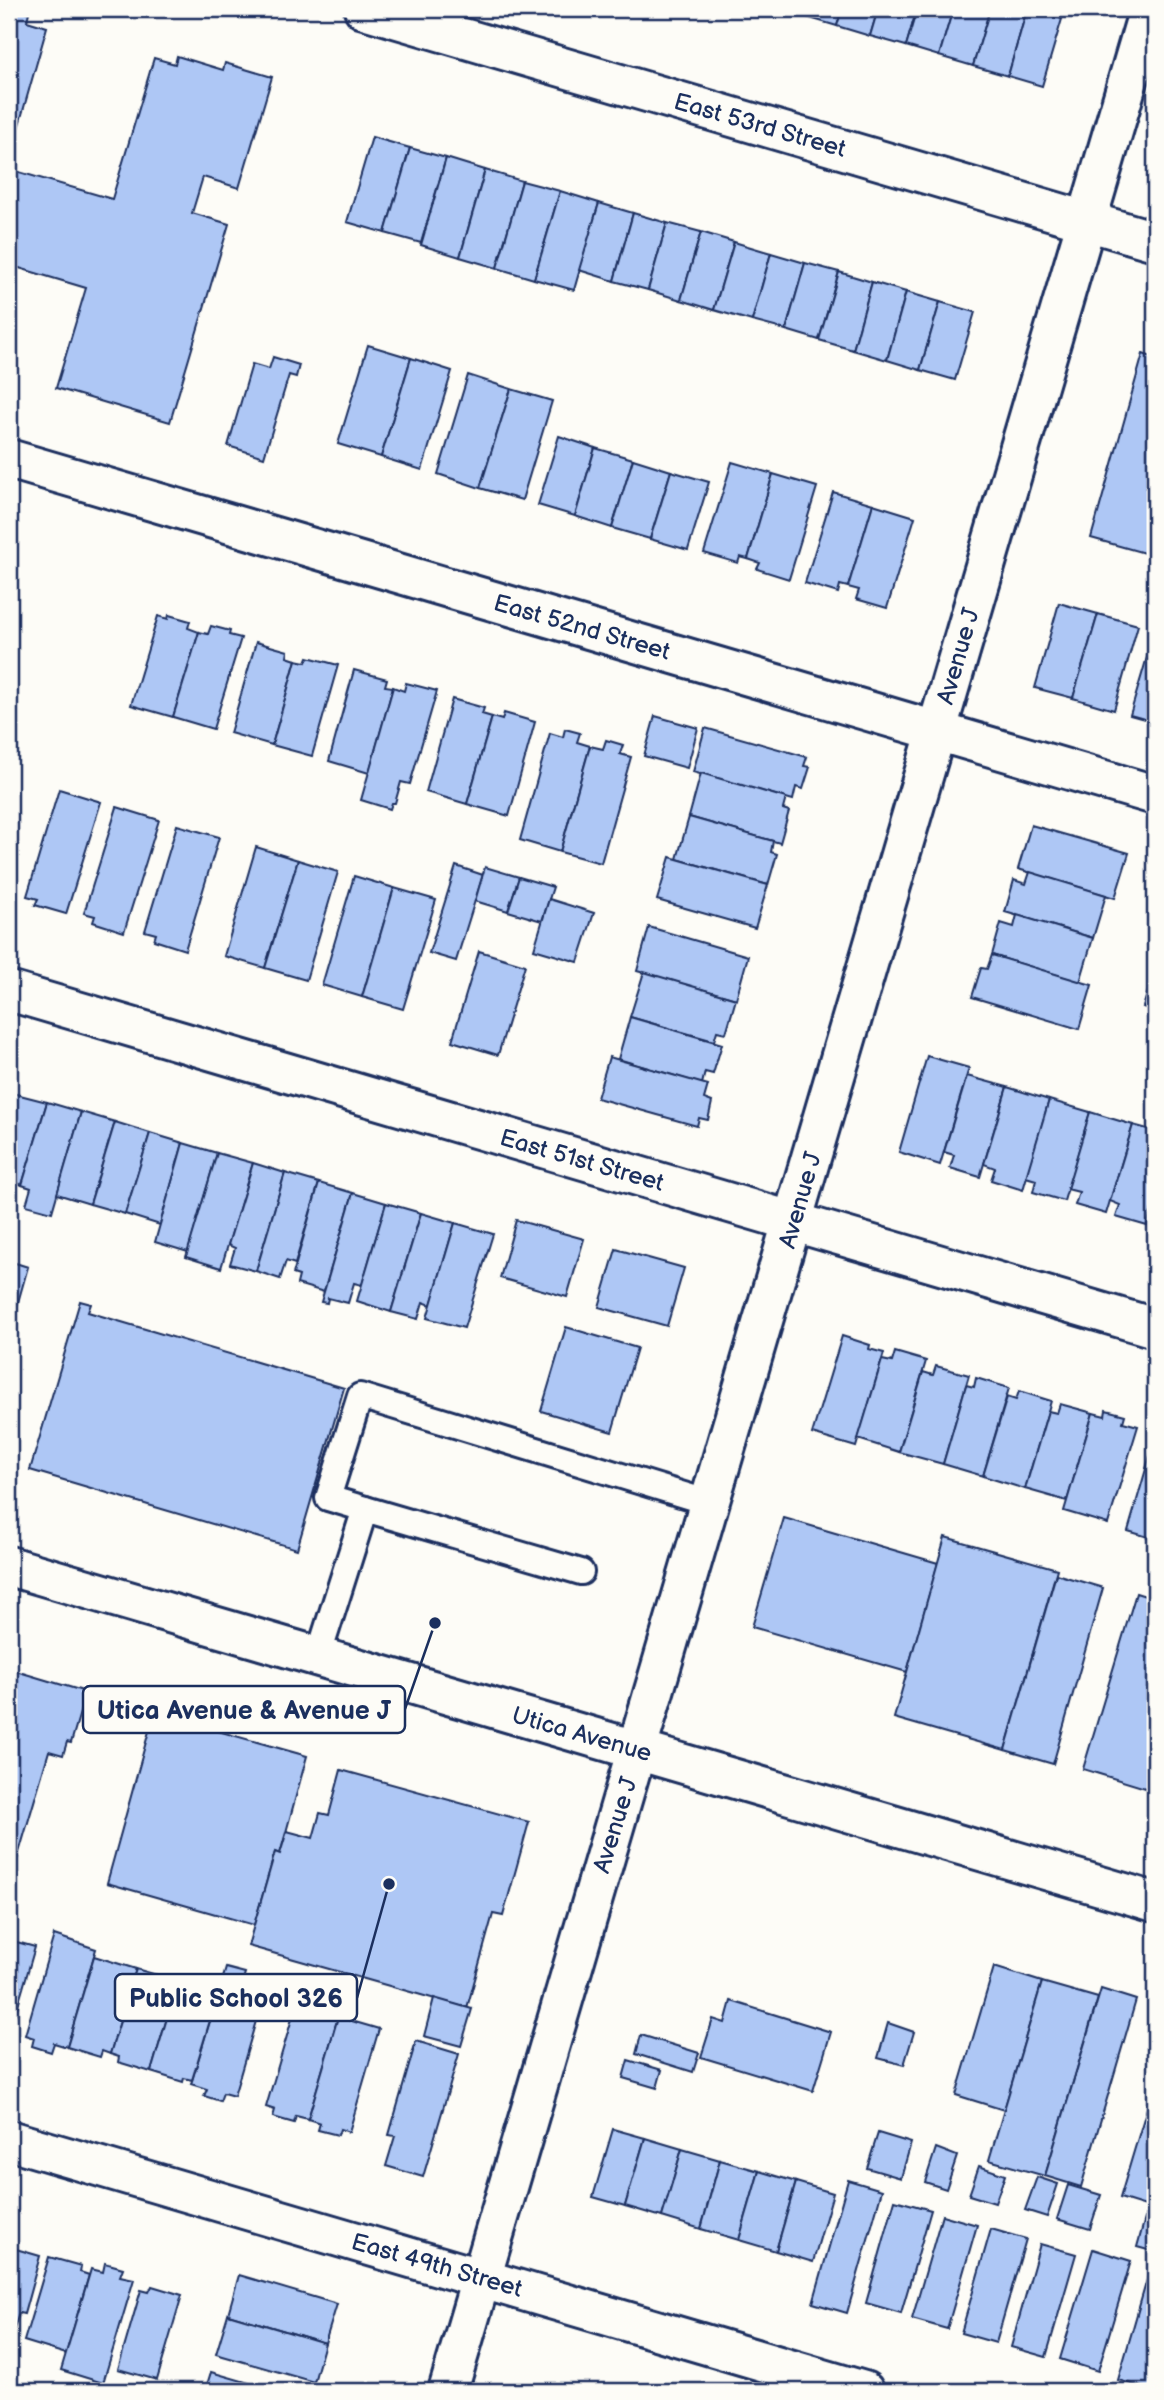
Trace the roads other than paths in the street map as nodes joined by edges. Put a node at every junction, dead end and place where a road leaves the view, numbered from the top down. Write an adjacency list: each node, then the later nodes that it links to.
1 (364, 9): 3 (street, East 53rd Street)
2 (1149, 9): 3 (street, Avenue J)
3 (1085, 221): 4 (street, East 53rd Street); 6 (street, Avenue J)
4 (1155, 241)
5 (9, 459): 6 (street, East 52nd Street)
6 (936, 732): 7 (street, East 52nd Street); 9 (street, Avenue J)
7 (1155, 795)
8 (9, 991): 9 (street, East 51st Street)
9 (794, 1222): 10 (street, East 51st Street); 11 (street, Avenue J)
10 (1155, 1328)
11 (710, 1503): 12 (lane); 16 (street, Avenue J)
12 (365, 1509): 14 (lane); 15 (lane)
13 (9, 1566): 15 (street, Utica Avenue)
14 (581, 1572)
15 (318, 1657): 16 (street, Utica Avenue)
16 (638, 1751): 17 (street, Utica Avenue); 19 (street, Avenue J)
17 (1155, 1902)
18 (9, 2140): 19 (street, East 49th Street)
19 (481, 2278): 20 (street, Avenue J); 21 (street, East 49th Street)
20 (448, 2391)
21 (864, 2391)

